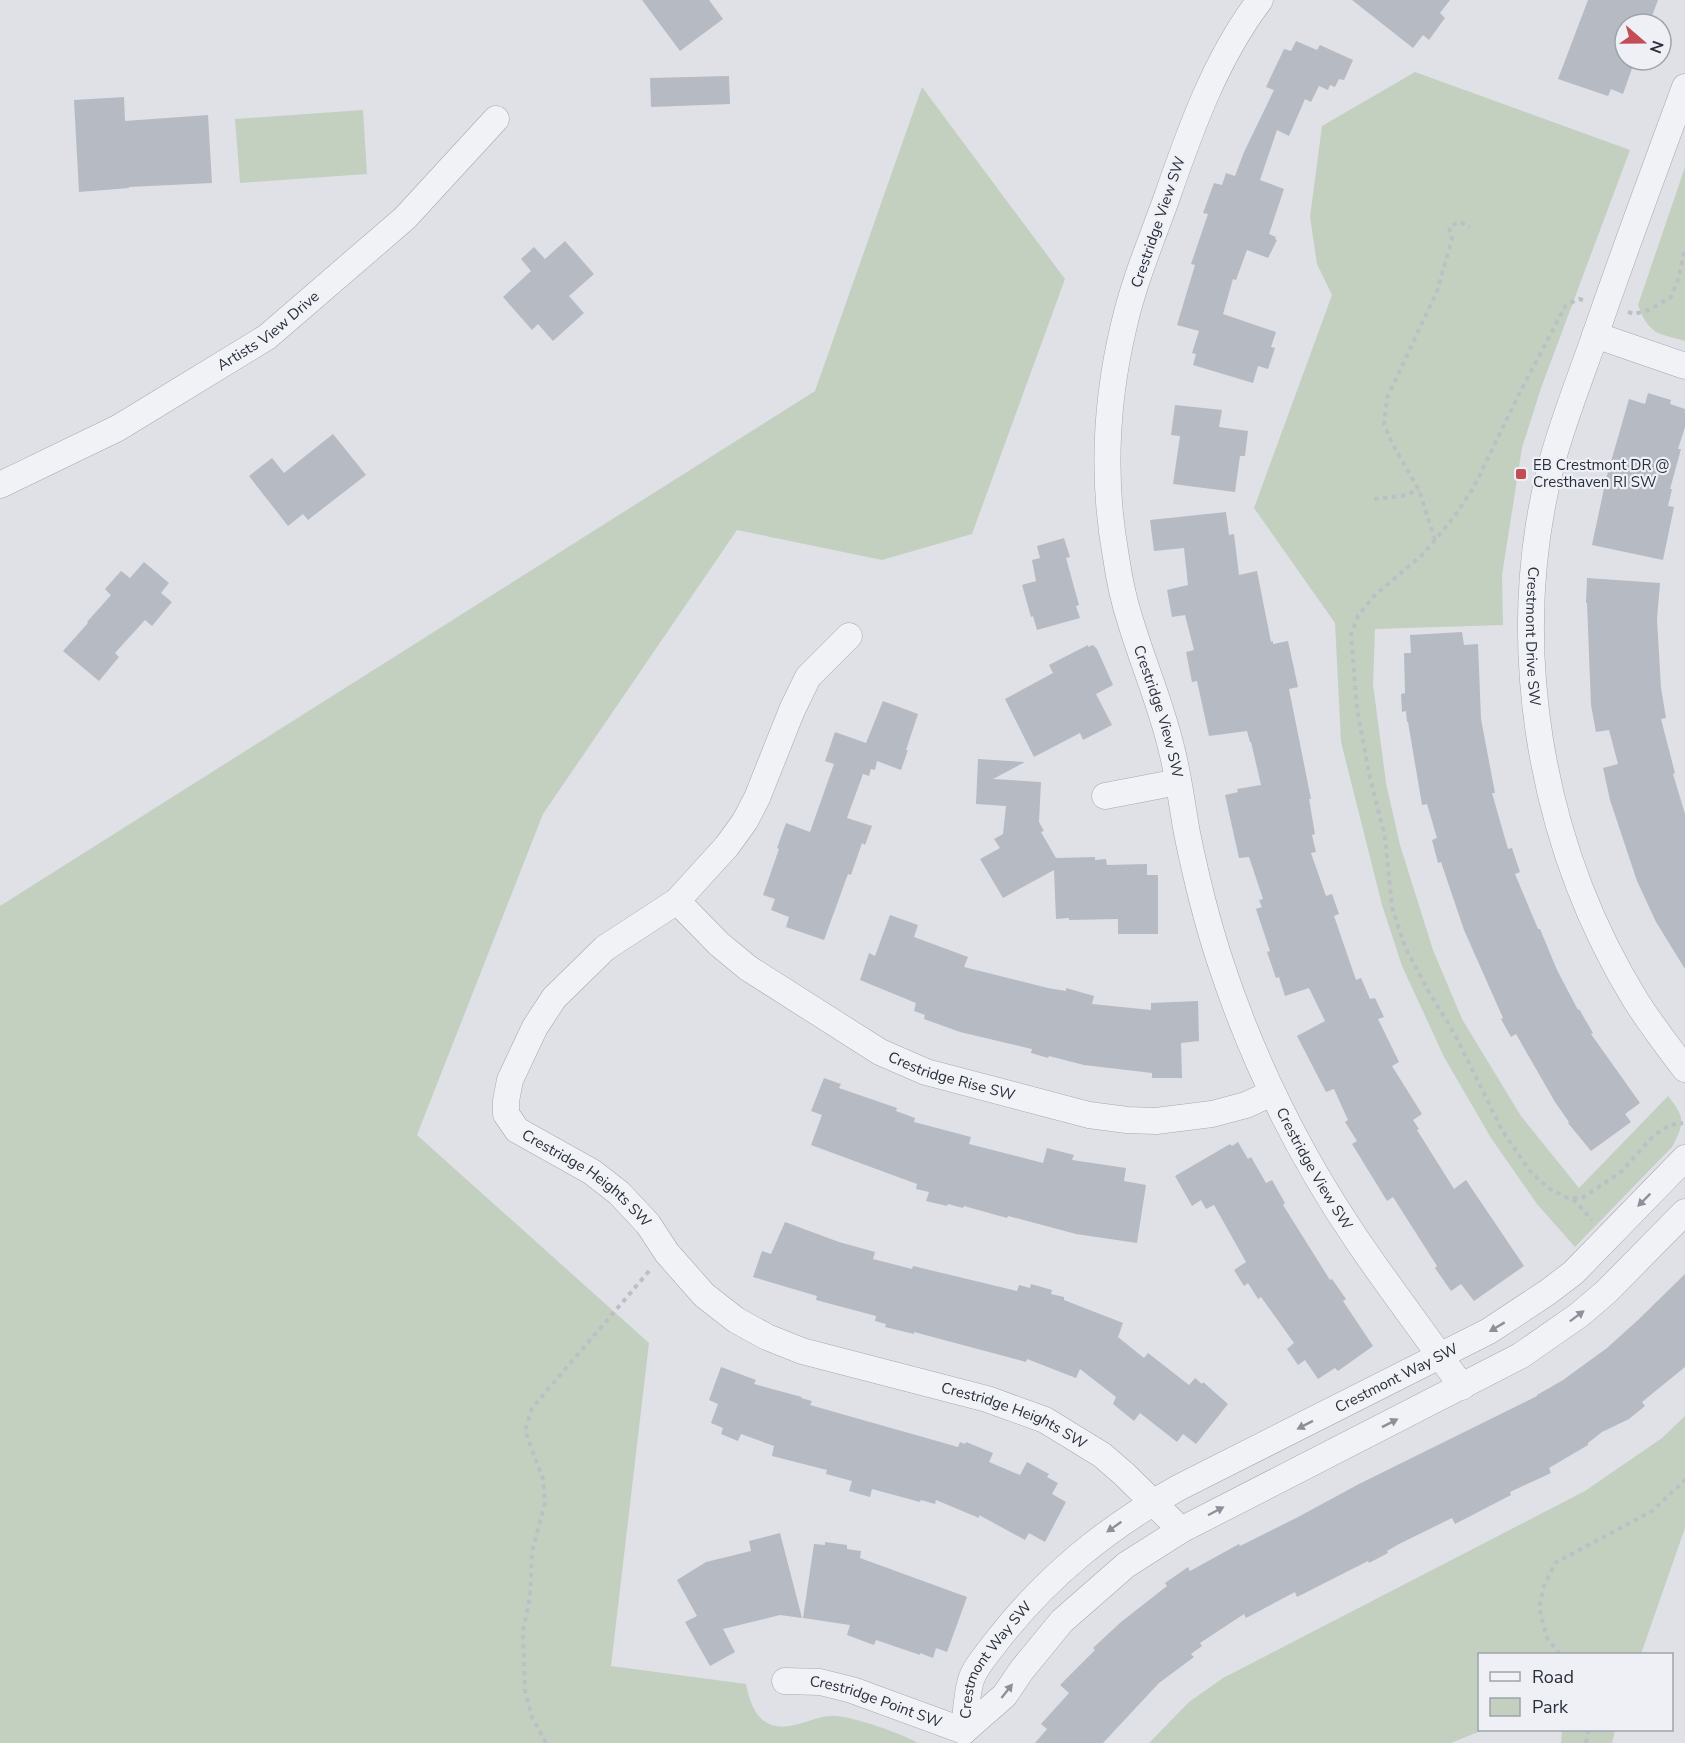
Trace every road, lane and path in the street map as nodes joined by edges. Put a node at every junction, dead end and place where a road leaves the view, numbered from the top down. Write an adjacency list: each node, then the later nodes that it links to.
1 (1260, 0): 14 (street, Crestridge View SW)
2 (1685, 87): 6 (street, Crestmont Drive SW)
3 (496, 119): 9 (street, Artists View Drive)
4 (1470, 227): 10 (path)
5 (1685, 248): 6 (path)
6 (1605, 305): 7 (street, Crestmont Drive SW); 12 (path)
7 (1595, 335): 8 (street); 17 (street, Crestmont Drive SW)
8 (1685, 366)
9 (0, 485)
10 (1419, 490): 11 (path); 12 (path)
11 (1374, 499)
12 (1436, 540): 19 (path)
13 (849, 636): 16 (street, Crestridge Heights SW)
14 (1178, 782): 15 (street); 18 (street, Crestridge View SW)
15 (1105, 796)
16 (677, 902): 18 (street, Crestridge Rise SW); 22 (street, Crestridge Heights SW)
17 (1685, 1069)
18 (1272, 1093): 23 (street, Crestridge View SW)
19 (1683, 1123)
20 (1685, 1158): 23 (street, Crestmont Way SW, one-way to 23)
21 (1685, 1212): 24 (street, Crestmont Way SW, one-way to 21)
22 (667, 1253): 26 (street, Crestridge Heights SW); 31 (path)
23 (1441, 1356): 24 (street, Crestridge View SW); 26 (street, Crestmont Way SW, one-way to 26)
24 (1462, 1387): 27 (street, Crestmont Way SW, one-way to 24)
25 (1685, 1480): 28 (path)
26 (1153, 1502): 27 (street, Crestridge Heights SW); 30 (street, Crestmont Way SW, one-way to 30)
27 (1181, 1530): 30 (street, Crestmont Way SW, one-way to 27)
28 (1559, 1653)
29 (785, 1681): 30 (street, Crestridge Point SW)
30 (964, 1731)
31 (546, 1743)

